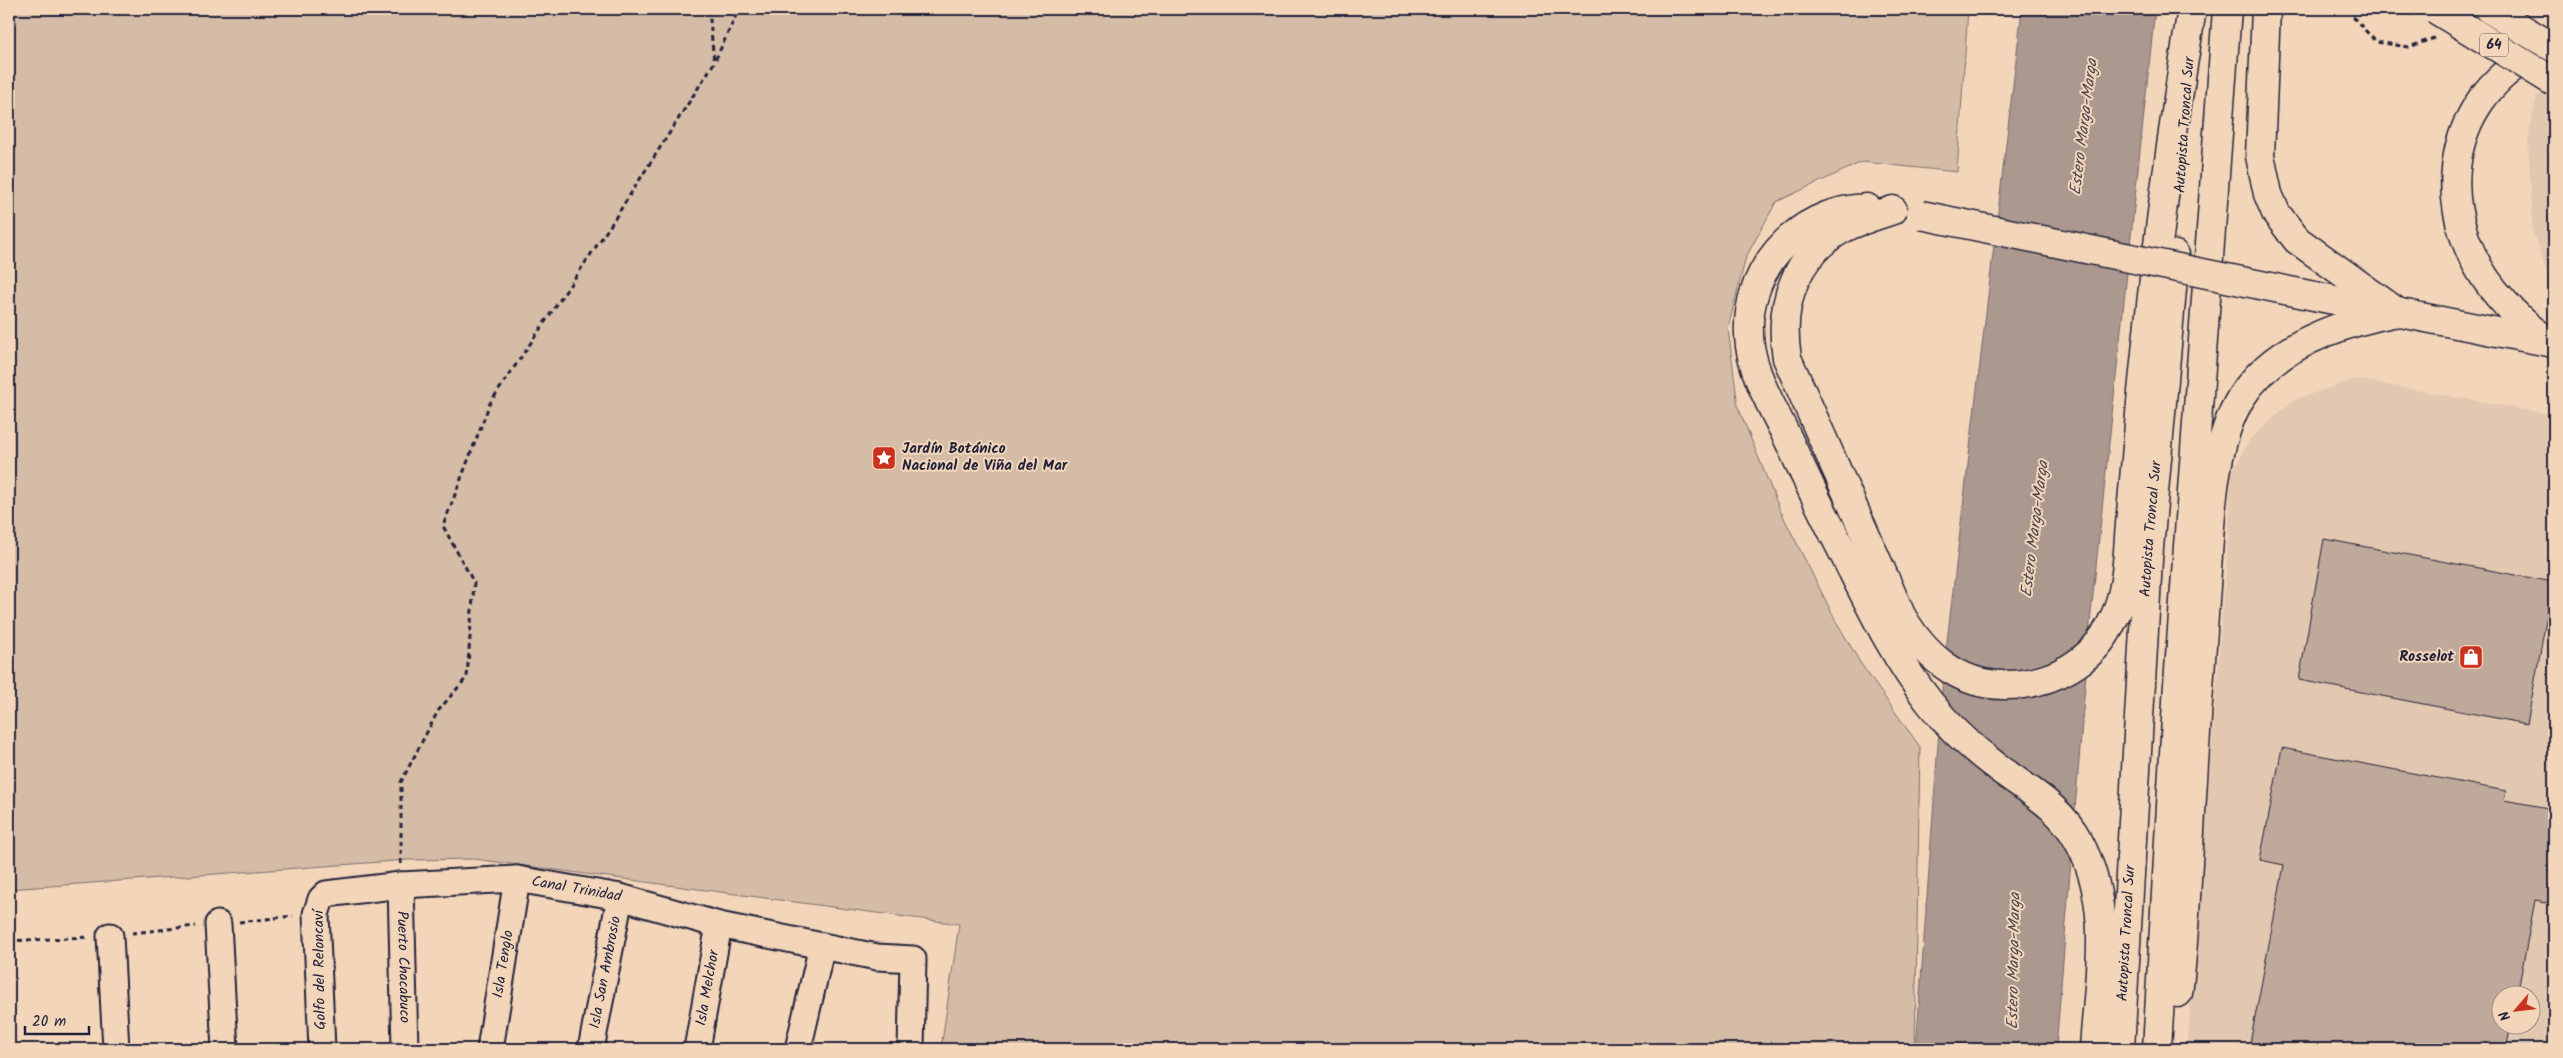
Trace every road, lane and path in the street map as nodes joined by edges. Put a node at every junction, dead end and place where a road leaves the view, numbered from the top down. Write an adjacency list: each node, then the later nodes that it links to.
1 (708, 9): 12 (path)
2 (739, 9): 12 (path)
3 (2193, 9): 14 (highway); 35 (highway, Autopista Troncal Sur)
4 (2227, 9): 36 (highway)
5 (2266, 9): 15 (highway)
6 (2360, 9): 9 (path)
7 (2434, 9): 13 (highway, 64, bridge)
8 (2489, 9): 11 (highway, 64, bridge)
9 (2437, 36)
10 (2554, 44): 16 (highway)
11 (2554, 48)
12 (714, 63): 18 (path)
13 (2554, 82)
14 (1893, 210): 15 (highway, bridge); 34 (highway)
15 (2397, 312): 16 (highway); 37 (highway)
16 (2553, 343)
17 (517, 879): 18 (street, Canal Trinidad); 19 (street, Canal Trinidad); 29 (street, Isla Tenglo)
18 (401, 885): 20 (street, Canal Trinidad); 28 (street, Puerto Chacabuco)
19 (620, 897): 22 (street, Canal Trinidad); 30 (street, Isla San Ambrosio)
20 (321, 904): 21 (path); 27 (street, Golfo del Reloncaví)
21 (218, 924): 26 (street)
22 (719, 926): 24 (street, Canal Trinidad); 31 (street, Isla Melchor)
23 (110, 936): 25 (street)
24 (822, 946): 32 (street); 33 (street, Canal Trinidad)
25 (116, 1049)
26 (225, 1049)
27 (322, 1049)
28 (405, 1049)
29 (490, 1049)
30 (591, 1049)
31 (697, 1049)
32 (798, 1049)
33 (911, 1049)
34 (2094, 1049)
35 (2120, 1049)
36 (2157, 1049)
37 (2172, 1049)

